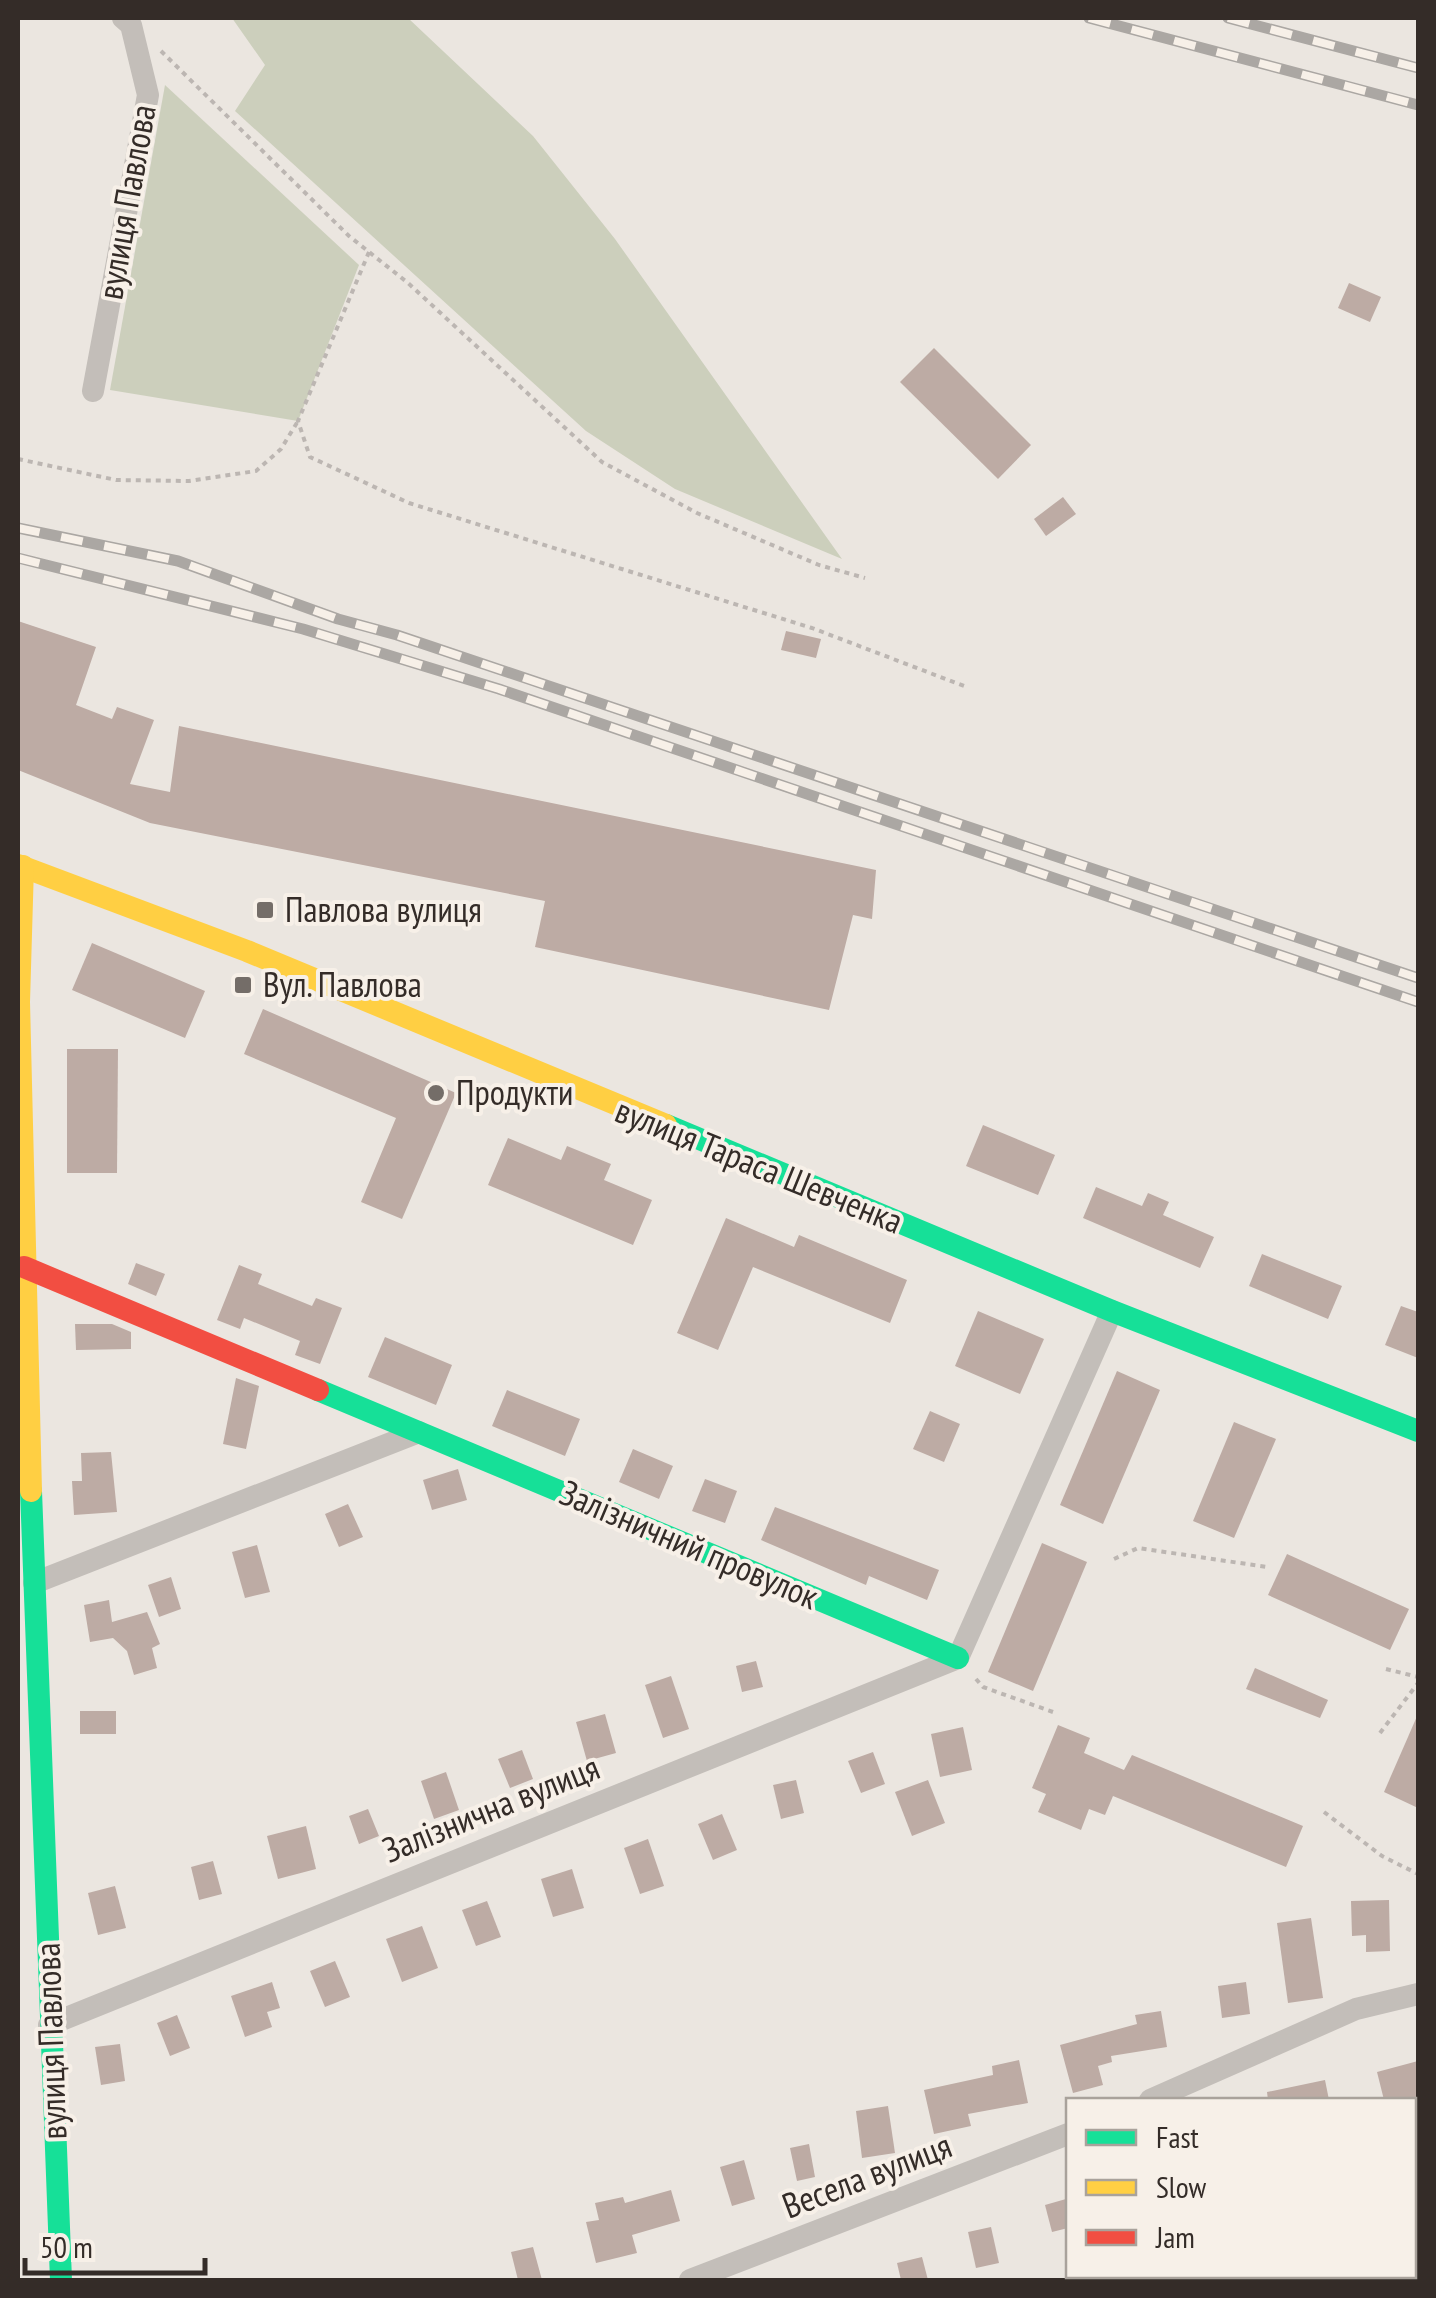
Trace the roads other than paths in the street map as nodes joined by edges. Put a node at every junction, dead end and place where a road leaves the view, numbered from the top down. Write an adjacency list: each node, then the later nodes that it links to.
1 (127, 21): 2 (street, вулиця Павлова)
2 (93, 391)
3 (20, 866): 4 (street, вулиця Павлова); 5 (street, вулиця Тараса Шевченка)
4 (24, 1267): 6 (street, вулиця Павлова); 8 (street, Залізничний провулок)
5 (1112, 1312): 7 (street, вулиця Тараса Шевченка); 10 (street)
6 (20, 1322): 9 (street, вулиця Павлова)
7 (1418, 1431)
8 (419, 1432): 9 (street); 10 (street, Залізничний провулок)
9 (34, 1583): 12 (street, вулиця Павлова)
10 (958, 1658): 12 (street, Залізнична вулиця)
11 (1418, 1994): 13 (street)
12 (49, 2025): 15 (street, вулиця Павлова)
13 (1155, 2098)
14 (1066, 2135): 16 (street, Весела вулиця)
15 (61, 2280)
16 (690, 2280)

